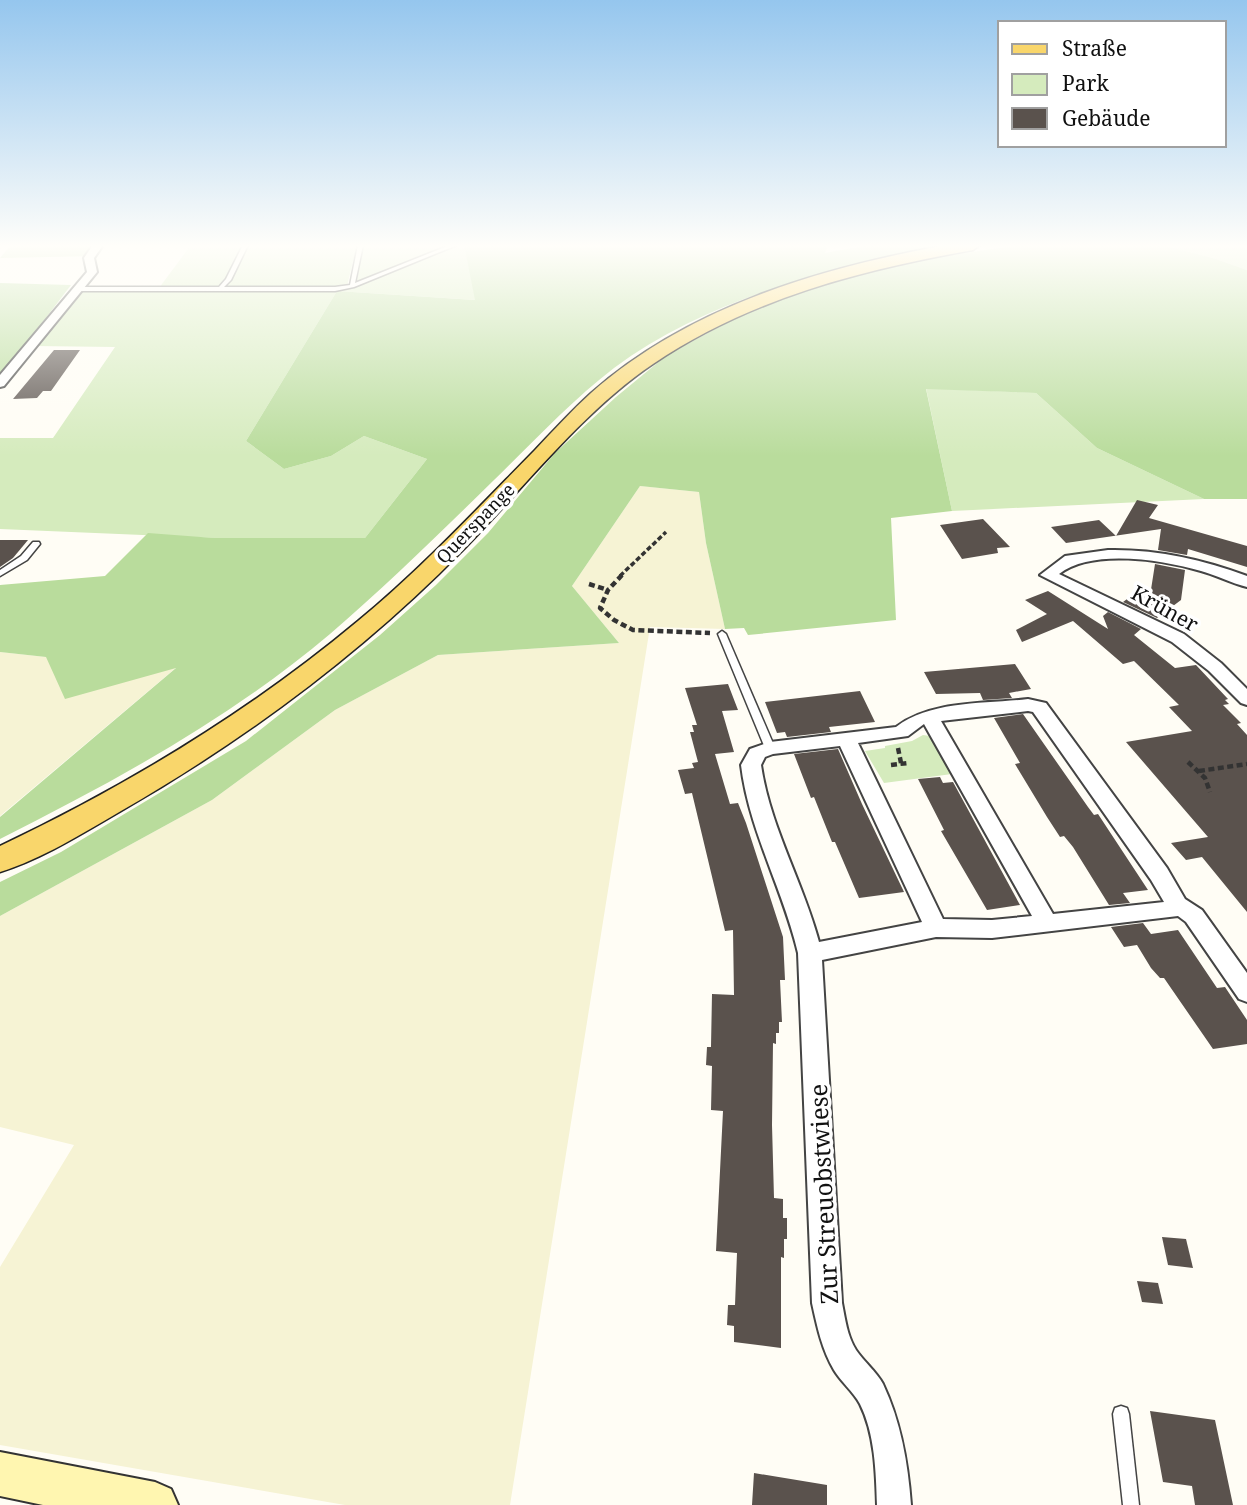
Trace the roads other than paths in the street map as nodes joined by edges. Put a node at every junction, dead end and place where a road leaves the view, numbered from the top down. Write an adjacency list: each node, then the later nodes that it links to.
1 (56, 315): 3 (street)
2 (726, 315): 12 (main road, Querspange)
3 (0, 383)
4 (36, 544): 5 (lane)
5 (0, 574)
6 (1247, 582): 8 (street, Krüner)
7 (722, 634): 11 (lane)
8 (1247, 699)
9 (929, 716): 10 (street); 13 (street); 14 (street)
10 (846, 739): 11 (street); 15 (street)
11 (770, 748): 16 (street, Zur Streuobstwiese)
12 (0, 860)
13 (1177, 905): 14 (street); 17 (street)
14 (1047, 923): 15 (street)
15 (936, 928): 16 (street)
16 (810, 953): 21 (street, Zur Streuobstwiese)
17 (1247, 992)
18 (1121, 1414): 22 (lane)
19 (0, 1474): 20 (main road)
20 (155, 1505)
21 (894, 1505)
22 (1131, 1505)

